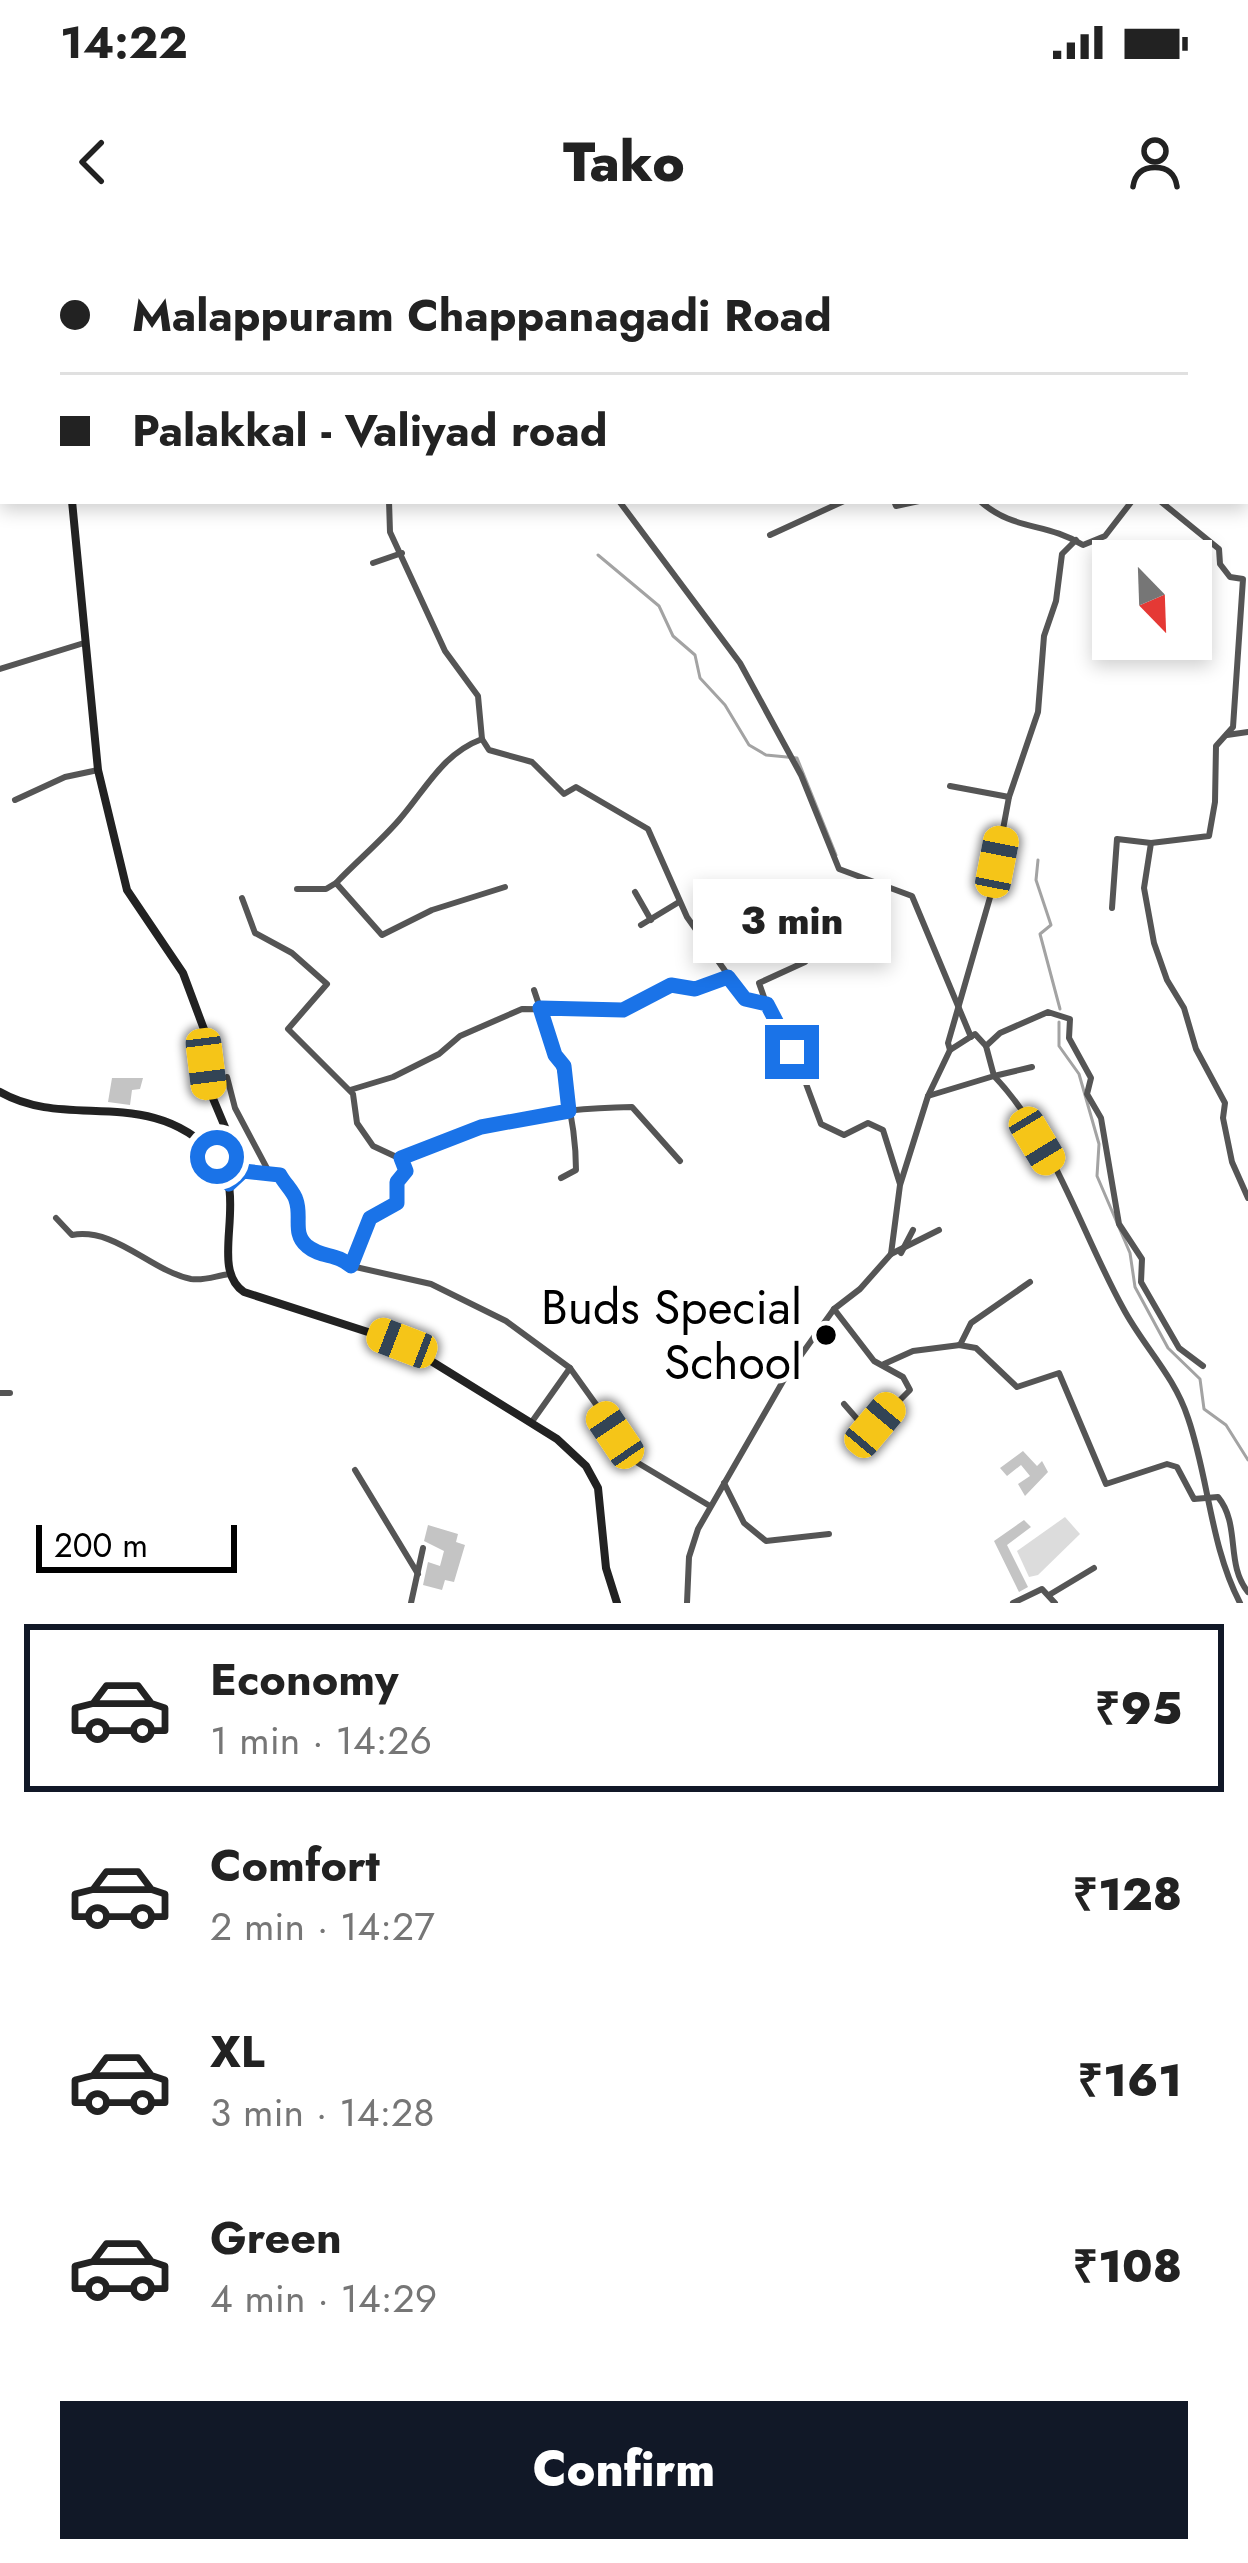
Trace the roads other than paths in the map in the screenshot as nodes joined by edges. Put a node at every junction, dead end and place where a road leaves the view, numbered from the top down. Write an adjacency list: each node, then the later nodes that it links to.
1 (73, 504): 14 (main road)
2 (389, 504): 10 (street)
3 (621, 504): 38 (street)
4 (837, 504): 8 (street)
5 (983, 504): 9 (street)
6 (1130, 504): 9 (street)
7 (1164, 504): 13 (street)
8 (770, 535)
9 (1076, 540): 21 (street)
10 (402, 554): 11 (street); 18 (street)
11 (373, 563)
12 (1248, 627): 13 (street)
13 (1240, 634): 17 (street)
14 (84, 644): 15 (street); 19 (main road)
15 (0, 669)
16 (1248, 732): 17 (street)
17 (1224, 735): 23 (street)
18 (482, 739): 24 (street); 29 (street)
19 (98, 770): 22 (street); 53 (main road)
20 (950, 786): 21 (street)
21 (1009, 797): 38 (street)
22 (15, 800)
23 (1151, 843): 30 (street); 58 (street)
24 (336, 883): 25 (street); 26 (street)
25 (505, 887)
26 (297, 889)
27 (635, 892): 31 (street)
28 (242, 898): 47 (street)
29 (680, 902): 31 (street); 34 (street)
30 (1112, 908)
31 (651, 920): 32 (street)
32 (641, 925)
33 (805, 962): 36 (street)
34 (728, 977): 36 (street); 37 (street)
35 (534, 990): 37 (street)
36 (767, 1004): 42 (street)
37 (540, 1008): 47 (street); 50 (street)
38 (958, 1009): 39 (street); 41 (street)
39 (971, 1037): 40 (street); 41 (street)
40 (986, 1046): 45 (street); 71 (street)
41 (950, 1050): 49 (street)
42 (792, 1052): 44 (street); 57 (street)
43 (1032, 1067): 45 (street)
44 (817, 1068)
45 (994, 1076): 49 (street); 77 (street)
46 (227, 1077): 54 (street)
47 (350, 1090): 51 (street)
48 (0, 1092): 56 (main road)
49 (928, 1096): 57 (street)
50 (569, 1111): 51 (street); 52 (street); 55 (street)
51 (401, 1158): 63 (street)
52 (680, 1162)
53 (243, 1171): 54 (street); 56 (main road)
54 (270, 1174): 63 (street)
55 (561, 1178)
56 (229, 1184): 64 (main road)
57 (900, 1185): 62 (street)
58 (1248, 1198)
59 (56, 1218): 64 (street)
60 (913, 1230): 62 (street)
61 (939, 1230): 62 (street)
62 (896, 1253): 66 (street)
63 (351, 1266): 72 (street)
64 (229, 1274): 74 (main road)
65 (1030, 1282): 69 (street)
66 (860, 1289): 67 (street); 68 (street)
67 (870, 1298)
68 (834, 1309): 70 (street); 76 (street)
69 (962, 1345): 70 (street); 77 (street)
70 (884, 1364): 73 (street)
71 (1203, 1366)
72 (570, 1368): 74 (street); 78 (street)
73 (844, 1404)
74 (531, 1423): 86 (main road)
75 (355, 1470): 82 (street)
76 (724, 1483): 78 (street); 79 (street)
77 (1206, 1497): 83 (street); 90 (street)
78 (710, 1506): 87 (street)
79 (829, 1534)
80 (423, 1548): 82 (street)
81 (1094, 1568): 84 (street)
82 (418, 1574): 85 (street)
83 (1248, 1592)
84 (1049, 1595): 88 (street); 89 (street)
85 (411, 1603)
86 (616, 1603)
87 (687, 1603)
88 (1013, 1603)
89 (1054, 1603)
90 (1240, 1603)

